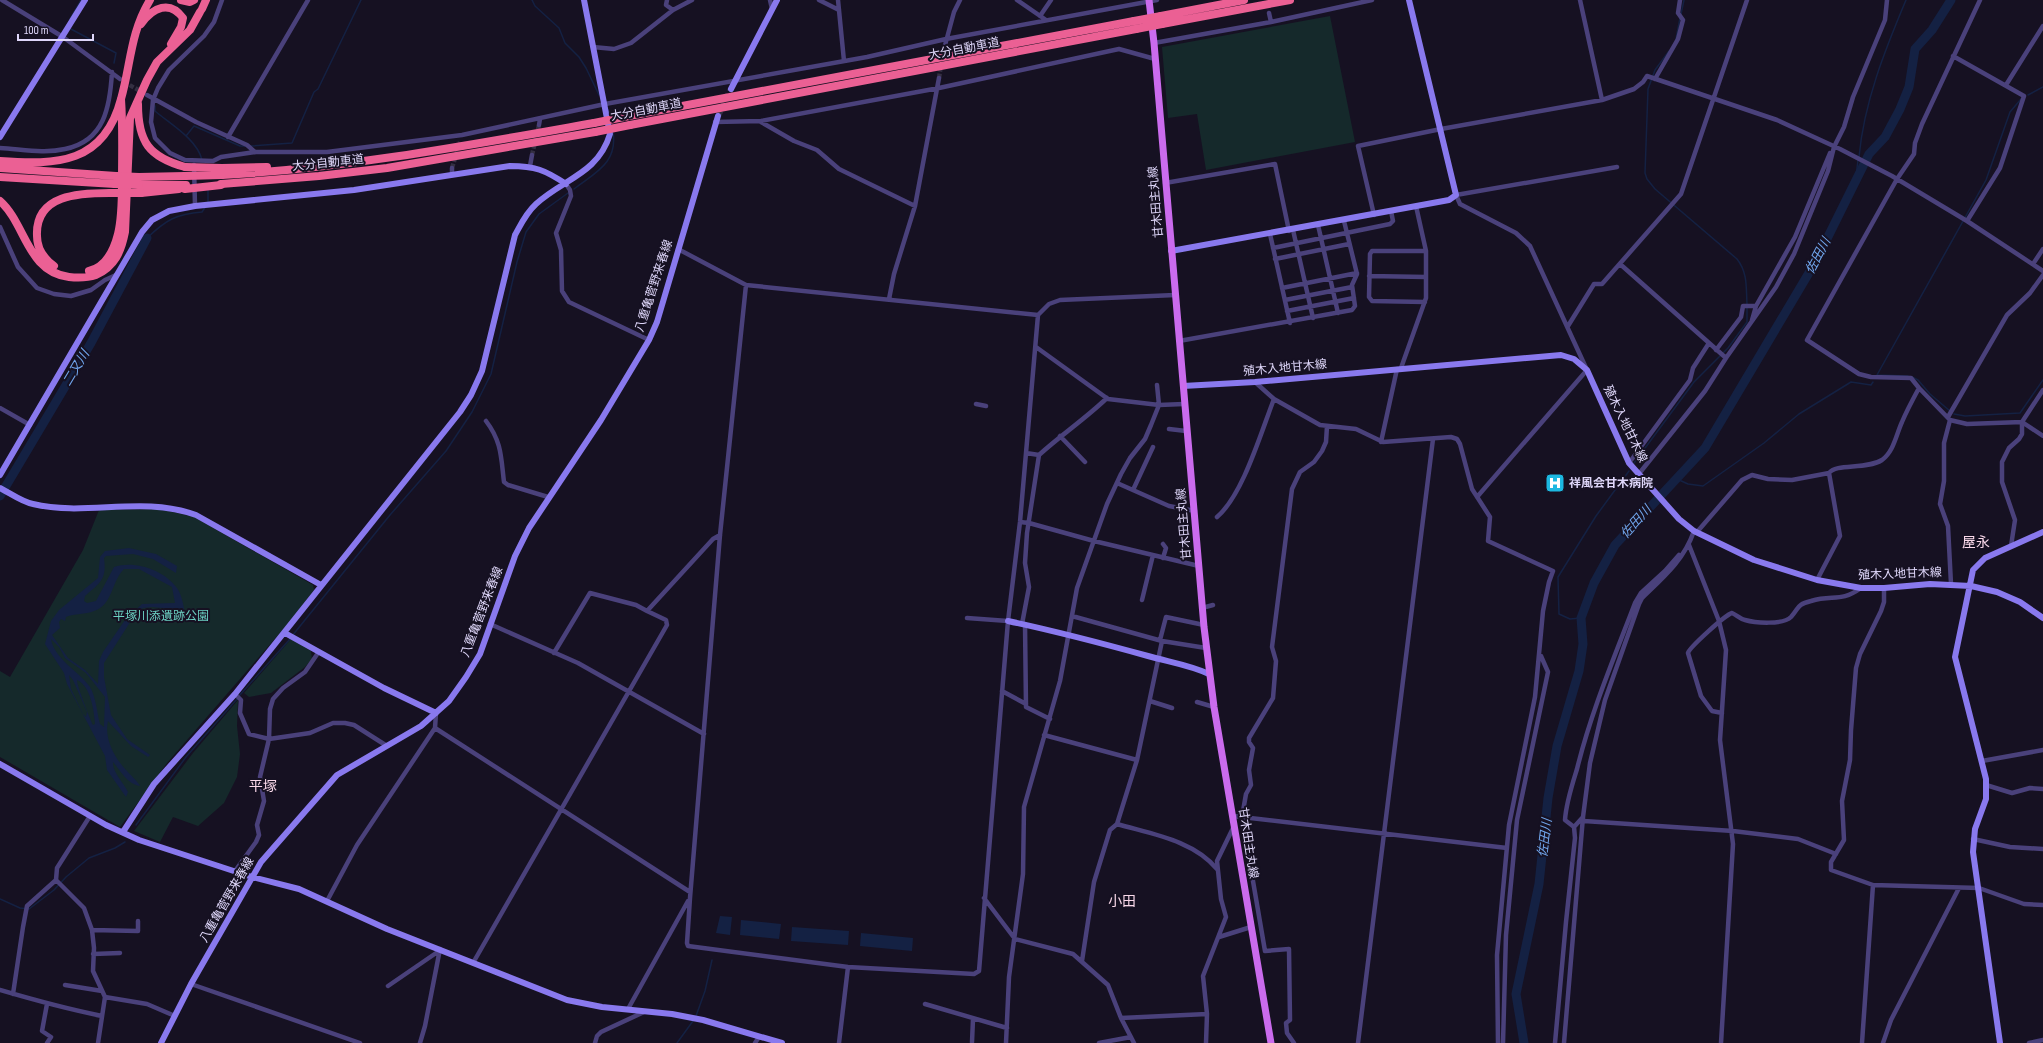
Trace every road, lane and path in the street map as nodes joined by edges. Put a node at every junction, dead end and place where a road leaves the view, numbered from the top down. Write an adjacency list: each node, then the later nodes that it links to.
1 (2, 0): 40 (street)
2 (85, 0): 40 (street)
3 (150, 0): 39 (highway)
4 (181, 0): 5 (highway)
5 (194, 0)
6 (206, 0): 44 (highway)
7 (222, 0): 61 (street)
8 (308, 0): 72 (street)
9 (584, 0): 43 (street)
10 (667, 0): 31 (street)
11 (692, 0): 31 (street)
12 (770, 0): 30 (street)
13 (777, 0): 30 (street)
14 (819, 0): 32 (street)
15 (838, 0): 32 (street)
16 (960, 0): 41 (street)
17 (1017, 0): 34 (street)
18 (1051, 0): 34 (street)
19 (1157, 0): 29 (street)
20 (1244, 0): 36 (highway, 大分自動車道)
21 (1290, 0): 36 (highway, 大分自動車道)
22 (1372, 0): 37 (street)
23 (1408, 0): 69 (street)
24 (1580, 0): 62 (street)
25 (1680, 0): 51 (street)
26 (1747, 0): 59 (street)
27 (1887, 0): 74 (street)
28 (1980, 0): 46 (street)
29 (1149, 1): 35 (street); 42 (main road, 甘木田主丸線)
30 (772, 9): 53 (street)
31 (673, 10): 43 (street)
32 (839, 10): 48 (street)
33 (1269, 13): 37 (street)
34 (1040, 16): 35 (street)
35 (1046, 20): 41 (street)
36 (1162, 20): 66 (highway, 大分自動車道, bridge)
37 (1271, 22): 42 (street)
38 (2043, 26): 54 (street)
39 (136, 32): 44 (highway); 58 (highway)
40 (63, 37): 49 (street); 71 (street)
41 (946, 39): 45 (street); 48 (street)
42 (1154, 43): 47 (main road, 甘木田主丸線)
43 (593, 47): 63 (street)
44 (168, 50): 60 (highway)
45 (944, 50)
46 (1953, 56): 54 (street); 87 (street)
47 (1155, 58): 55 (street); 90 (main road, 甘木田主丸線)
48 (844, 61): 53 (street)
49 (112, 72): 52 (street); 75 (street)
50 (939, 78): 55 (street)
51 (1652, 78): 59 (street); 62 (street)
52 (120, 79)
53 (735, 81): 56 (street); 63 (street)
54 (2006, 84): 102 (street)
55 (939, 88): 67 (street); 97 (street)
56 (731, 89)
57 (147, 96): 61 (street)
58 (121, 99): 78 (highway); 89 (highway, bridge)
59 (1714, 99): 74 (street); 119 (street)
60 (138, 100): 86 (highway, bridge); 95 (highway)
61 (153, 100): 72 (street); 79 (street)
62 (1602, 100): 69 (street)
63 (605, 104): 64 (street); 91 (street)
64 (540, 119): 68 (street); 70 (street)
65 (716, 119): 67 (street); 112 (street, 八重亀菅野来春線)
66 (630, 120): 86 (highway, 大分自動車道, bridge); 86 (highway, 大分自動車道, bridge)
67 (761, 121): 97 (street)
68 (539, 125)
69 (1441, 129): 93 (street); 100 (street)
70 (462, 135): 73 (street); 76 (street)
71 (0, 137)
72 (228, 137): 76 (street)
73 (460, 142)
74 (1833, 146): 87 (street); 92 (street); 94 (street)
75 (0, 148)
76 (255, 152): 79 (street)
77 (532, 155): 80 (street)
78 (0, 161)
79 (194, 162): 96 (street)
80 (530, 166): 84 (street); 91 (street)
81 (1617, 167): 93 (street)
82 (0, 168): 88 (highway, 大分自動車道)
83 (452, 168): 84 (street)
84 (452, 175): 96 (street)
85 (0, 177): 88 (highway, 大分自動車道)
86 (223, 179): 89 (highway, 大分自動車道, bridge)
87 (1897, 179): 102 (street); 159 (street)
88 (116, 180): 89 (highway, 大分自動車道, bridge)
89 (185, 183)
90 (1165, 183): 105 (street); 115 (main road, 甘木田主丸線)
91 (566, 184): 149 (street); 213 (street)
92 (1816, 186): 94 (street); 141 (street)
93 (1456, 195): 98 (street); 148 (street)
94 (1816, 199): 146 (street)
95 (0, 201)
96 (195, 206): 123 (street)
97 (915, 206): 136 (street)
98 (1416, 206): 99 (street); 116 (street)
99 (1391, 211): 100 (street); 106 (street)
100 (1374, 215): 101 (street)
101 (1344, 220): 103 (street); 106 (street)
102 (1967, 222): 120 (street)
103 (1318, 225): 105 (street); 108 (street)
104 (0, 227): 123 (street)
105 (1291, 230): 107 (street); 109 (street)
106 (1347, 233): 108 (street); 110 (street)
107 (1270, 234): 111 (street); 115 (street)
108 (1321, 238): 109 (street); 113 (street)
109 (1296, 243): 111 (street); 117 (street)
110 (1350, 244): 113 (street); 122 (street)
111 (1273, 248): 118 (street)
112 (678, 249): 129 (street); 149 (street, 八重亀菅野来春線)
113 (1324, 249): 117 (street); 127 (street)
114 (2043, 249): 120 (street)
115 (1171, 251): 133 (main road, 甘木田主丸線)
116 (1426, 252): 125 (street); 126 (street)
117 (1299, 254): 118 (street); 128 (street)
118 (1275, 259): 131 (street)
119 (1620, 264): 148 (street); 151 (street)
120 (2033, 264): 121 (street)
121 (2043, 271)
122 (1357, 273): 127 (street); 130 (street)
123 (118, 274): 171 (street)
124 (2043, 275): 168 (street)
125 (1369, 276): 126 (street); 139 (street)
126 (1426, 277): 139 (street)
127 (1330, 278): 128 (street); 132 (street)
128 (1305, 283): 131 (street); 134 (street)
129 (746, 285): 136 (street); 202 (street)
130 (1352, 287): 132 (street); 135 (street)
131 (1282, 288): 137 (street)
132 (1333, 290): 134 (street); 138 (street)
133 (1175, 294): 144 (street); 150 (main road, 甘木田主丸線)
134 (1308, 295): 137 (street); 140 (street)
135 (1354, 298): 138 (street); 143 (street)
136 (889, 299): 144 (street)
137 (1285, 300): 142 (street)
138 (1336, 301): 140 (street); 143 (street)
139 (1425, 302): 154 (street)
140 (1311, 306): 142 (street); 145 (street)
141 (1756, 306): 146 (street); 153 (street)
142 (1287, 311): 147 (street)
143 (1338, 313): 145 (street)
144 (1038, 315): 152 (street)
145 (1313, 318): 147 (street)
146 (1752, 322): 153 (street)
147 (1290, 323): 150 (street)
148 (1568, 326): 155 (street)
149 (649, 340): 192 (street, 八重亀菅野来春線)
150 (1179, 342): 158 (main road, 甘木田主丸線)
151 (1709, 343): 153 (street); 183 (street)
152 (1036, 347): 161 (street); 180 (street)
153 (1721, 354): 186 (street)
154 (1399, 368): 155 (street, 殖木入地甘木線); 156 (street, 殖木入地甘木線); 178 (street)
155 (1587, 370): 183 (street, 殖木入地甘木線); 193 (street)
156 (1255, 382): 158 (street, 殖木入地甘木線); 162 (street)
157 (1157, 385): 165 (street)
158 (1183, 386): 164 (main road, 甘木田主丸線)
159 (1919, 388): 168 (street); 184 (street)
160 (2043, 390): 170 (street)
161 (1107, 398): 165 (street); 175 (street)
162 (1274, 399): 172 (street); 195 (street)
163 (976, 404): 166 (street)
164 (1184, 404): 165 (street); 174 (main road, 甘木田主丸線)
165 (1159, 405): 187 (street)
166 (986, 406)
167 (0, 408): 171 (street)
168 (1949, 419): 170 (street); 212 (street)
169 (486, 422): 192 (street)
170 (2022, 422): 176 (street); 206 (street)
171 (30, 425): 185 (street)
172 (1327, 426): 178 (street); 263 (street)
173 (1169, 429): 174 (street)
174 (1186, 431): 194 (main road, 甘木田主丸線)
175 (1060, 436): 181 (street); 182 (street)
176 (2043, 436)
177 (1433, 439): 178 (street); 193 (street); 270 (street)
178 (1381, 442)
179 (1153, 447): 189 (street)
180 (1026, 453): 181 (street); 190 (street)
181 (1039, 455): 191 (street)
182 (1085, 462)
183 (1629, 463): 186 (street, 殖木入地甘木線)
184 (1828, 473): 199 (street); 211 (street)
185 (0, 475)
186 (1639, 477): 199 (street, 殖木入地甘木線)
187 (1117, 483): 189 (street); 203 (street)
188 (0, 488): 213 (street)
189 (1132, 490): 194 (street)
190 (1022, 495): 191 (street); 196 (street)
191 (1033, 496): 197 (street)
192 (548, 497): 226 (street, 八重亀菅野来春線)
193 (1477, 497): 235 (street)
194 (1195, 511): 210 (main road, 甘木田主丸線)
195 (1217, 517)
196 (1020, 522): 197 (street); 198 (street)
197 (1030, 523): 201 (street); 203 (street)
198 (1019, 532): 201 (street); 224 (street)
199 (1696, 532): 205 (street); 211 (street, 殖木入地甘木線)
200 (2043, 532): 206 (street)
201 (1027, 533): 227 (street)
202 (720, 535): 220 (street); 250 (street)
203 (1094, 541): 208 (street); 221 (street)
204 (1162, 544): 209 (street)
205 (1689, 545): 207 (street); 225 (street)
206 (2011, 546): 214 (street)
207 (1685, 549): 264 (street); 267 (street)
208 (1153, 555): 209 (street); 217 (street)
209 (1163, 558): 210 (street)
210 (1199, 566): 219 (main road, 甘木田主丸線)
211 (1817, 580): 215 (street, 殖木入地甘木線)
212 (1951, 584): 214 (street, 殖木入地甘木線); 216 (street, 殖木入地甘木線)
213 (321, 585): 229 (street)
214 (1971, 586): 223 (street, 殖木入地甘木線); 256 (street)
215 (1861, 588): 216 (street, 殖木入地甘木線); 225 (street)
216 (1884, 588): 274 (street)
217 (1142, 600)
218 (1213, 604): 219 (street)
219 (1202, 608): 228 (main road, 甘木田主丸線)
220 (647, 611): 234 (street); 239 (street)
221 (1072, 616): 230 (street); 231 (street)
222 (967, 618): 224 (street)
223 (2043, 618)
224 (1008, 621): 227 (street); 238 (street)
225 (1718, 621): 247 (street); 247 (street)
226 (490, 624): 234 (street); 246 (street, 八重亀菅野来春線)
227 (1023, 624): 230 (street); 243 (street)
228 (1204, 624): 231 (street); 232 (main road, 甘木田主丸線)
229 (287, 634): 233 (street); 240 (street)
230 (1068, 634): 236 (street); 248 (street)
231 (1161, 640): 232 (street); 236 (street)
232 (1206, 648): 237 (main road, 甘木田主丸線)
233 (318, 653): 246 (street); 252 (street)
234 (554, 653): 239 (street)
235 (1540, 654): 272 (street); 336 (street)
236 (1158, 659): 237 (street); 241 (street)
237 (1209, 674): 244 (main road, 甘木田主丸線)
238 (1002, 691): 243 (street); 284 (street)
239 (629, 693): 250 (street); 260 (street)
240 (235, 694): 252 (street); 269 (street)
241 (1150, 701): 245 (street); 255 (street)
242 (1197, 702): 244 (street)
243 (1026, 704): 248 (street)
244 (1214, 707): 262 (main road, 甘木田主丸線)
245 (1172, 708)
246 (436, 713): 249 (street); 253 (street, 八重亀菅野来春線)
247 (1722, 713): 268 (street)
248 (1050, 719): 251 (street)
249 (434, 728): 260 (street); 285 (street)
250 (704, 734): 282 (street)
251 (1044, 735): 255 (street); 291 (street)
252 (269, 739): 253 (street); 276 (street)
253 (387, 746): 277 (street, 八重亀菅野来春線)
254 (2043, 750): 256 (street)
255 (1137, 760): 265 (street)
256 (1982, 761): 258 (street)
257 (0, 764): 261 (street)
258 (1986, 785): 259 (street); 271 (street)
259 (2043, 789)
260 (563, 810): 282 (street); 296 (street)
261 (90, 816): 269 (street); 278 (street)
262 (1233, 816): 263 (street); 266 (main road, 甘木田主丸線)
263 (1242, 817): 270 (street); 333 (street)
264 (1583, 817): 267 (street); 268 (street); 338 (street)
265 (1117, 824): 275 (street); 295 (street)
266 (1234, 826): 275 (street); 288 (main road, 甘木田主丸線)
267 (1574, 827): 337 (street)
268 (1733, 831): 274 (street); 339 (street)
269 (123, 832): 276 (street)
270 (1384, 833): 272 (street); 334 (street)
271 (1973, 839): 273 (street); 281 (street)
272 (1506, 848): 335 (street)
273 (2043, 849)
274 (1836, 854): 279 (street)
275 (1217, 869): 290 (street)
276 (235, 871): 277 (street)
277 (252, 877): 285 (street); 298 (street, 八重亀菅野来春線)
278 (56, 880): 289 (street); 303 (street)
279 (1872, 885): 280 (street); 340 (street)
280 (1959, 888): 281 (street); 341 (street)
281 (1979, 888): 286 (street); 342 (street)
282 (690, 892): 283 (street)
283 (690, 898): 297 (street); 307 (street)
284 (984, 898): 291 (street); 297 (street)
285 (327, 901): 292 (street)
286 (2043, 905)
287 (138, 921): 289 (street)
288 (1251, 927): 290 (street); 332 (main road, 甘木田主丸線)
289 (92, 930): 294 (street)
290 (1219, 937): 309 (street)
291 (1015, 939): 295 (street); 314 (street)
292 (440, 950): 296 (street); 300 (street); 323 (street)
293 (120, 953): 294 (street)
294 (94, 954): 302 (street)
295 (1082, 961): 313 (street)
296 (474, 963): 307 (street)
297 (848, 967): 327 (street)
298 (191, 984): 311 (street, 八重亀菅野来春線); 322 (street)
299 (65, 985): 302 (street)
300 (388, 986)
301 (0, 990): 303 (street)
302 (102, 991): 304 (street)
303 (13, 994): 305 (street)
304 (105, 997): 310 (street); 311 (street)
305 (47, 1004): 310 (street); 319 (street)
306 (925, 1004): 312 (street)
307 (628, 1009): 308 (street)
308 (646, 1011): 315 (street); 324 (street)
309 (1208, 1014): 313 (street); 331 (street)
310 (102, 1016): 320 (street)
311 (175, 1016): 321 (street, 八重亀菅野来春線)
312 (973, 1018): 314 (street); 318 (street)
313 (1121, 1018): 316 (street)
314 (1007, 1028): 328 (street)
315 (759, 1037): 325 (street); 326 (street)
316 (1131, 1037): 329 (street); 330 (street)
317 (2043, 1040): 343 (street)
318 (972, 1042)
319 (47, 1043)
320 (98, 1043)
321 (161, 1043)
322 (360, 1043)
323 (420, 1043)
324 (595, 1043)
325 (755, 1043)
326 (782, 1043)
327 (839, 1043)
328 (1006, 1043)
329 (1099, 1043)
330 (1134, 1043)
331 (1206, 1043)
332 (1271, 1043)
333 (1294, 1043)
334 (1358, 1043)
335 (1498, 1043)
336 (1503, 1043)
337 (1555, 1043)
338 (1564, 1043)
339 (1721, 1043)
340 (1862, 1043)
341 (1883, 1043)
342 (2000, 1043)
343 (2029, 1043)

